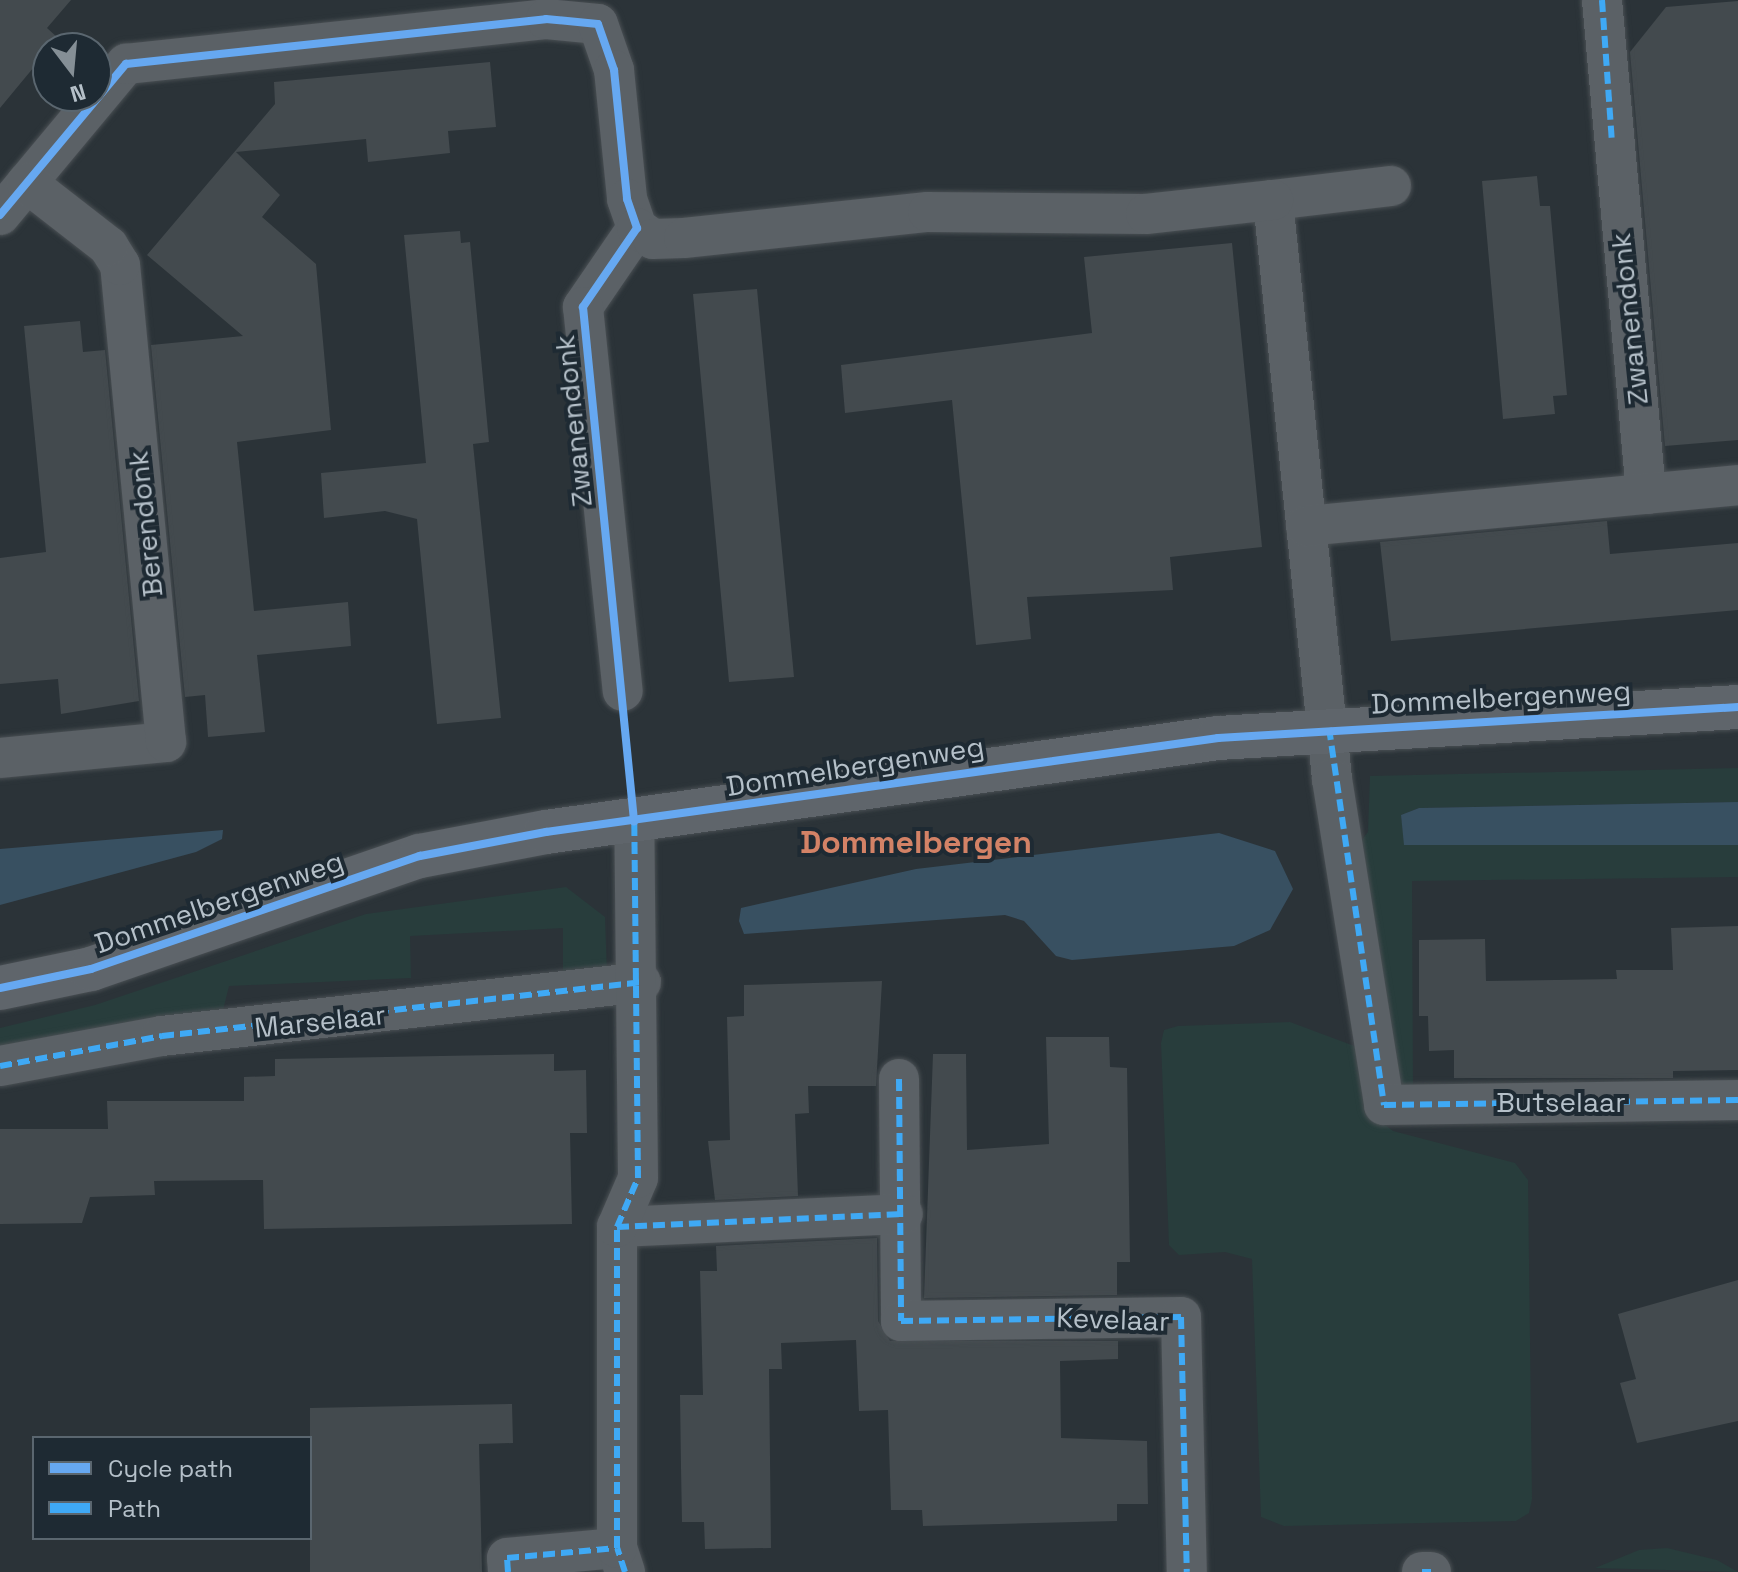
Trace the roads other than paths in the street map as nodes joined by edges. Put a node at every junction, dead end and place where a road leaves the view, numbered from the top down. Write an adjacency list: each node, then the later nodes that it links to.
1 (1602, 0): 8 (street, Zwanendonk)
2 (27, 183): 5 (street); 6 (street); 13 (street, Berendonk)
3 (1391, 186): 4 (street)
4 (1273, 200): 6 (street); 9 (street)
5 (0, 215)
6 (637, 228): 10 (street, Zwanendonk)
7 (1738, 485): 8 (street)
8 (1646, 494): 9 (street)
9 (1306, 526): 12 (street)
10 (623, 691)
11 (1738, 707): 12 (street, Dommelbergenweg)
12 (1329, 728): 14 (street, Dommelbergenweg); 19 (street, Butselaar)
13 (0, 758)
14 (634, 821): 15 (street); 16 (street, Dommelbergenweg)
15 (641, 982): 17 (street, Marselaar); 21 (street)
16 (0, 988)
17 (0, 1066)
18 (899, 1079): 20 (street, Kevelaar)
19 (1738, 1100)
20 (903, 1214): 21 (street); 24 (street, Kevelaar)
21 (617, 1227): 22 (street)
22 (621, 1560): 23 (street)
23 (508, 1572)
24 (1187, 1572)
25 (1422, 1572): 26 (street)
26 (1431, 1572)

